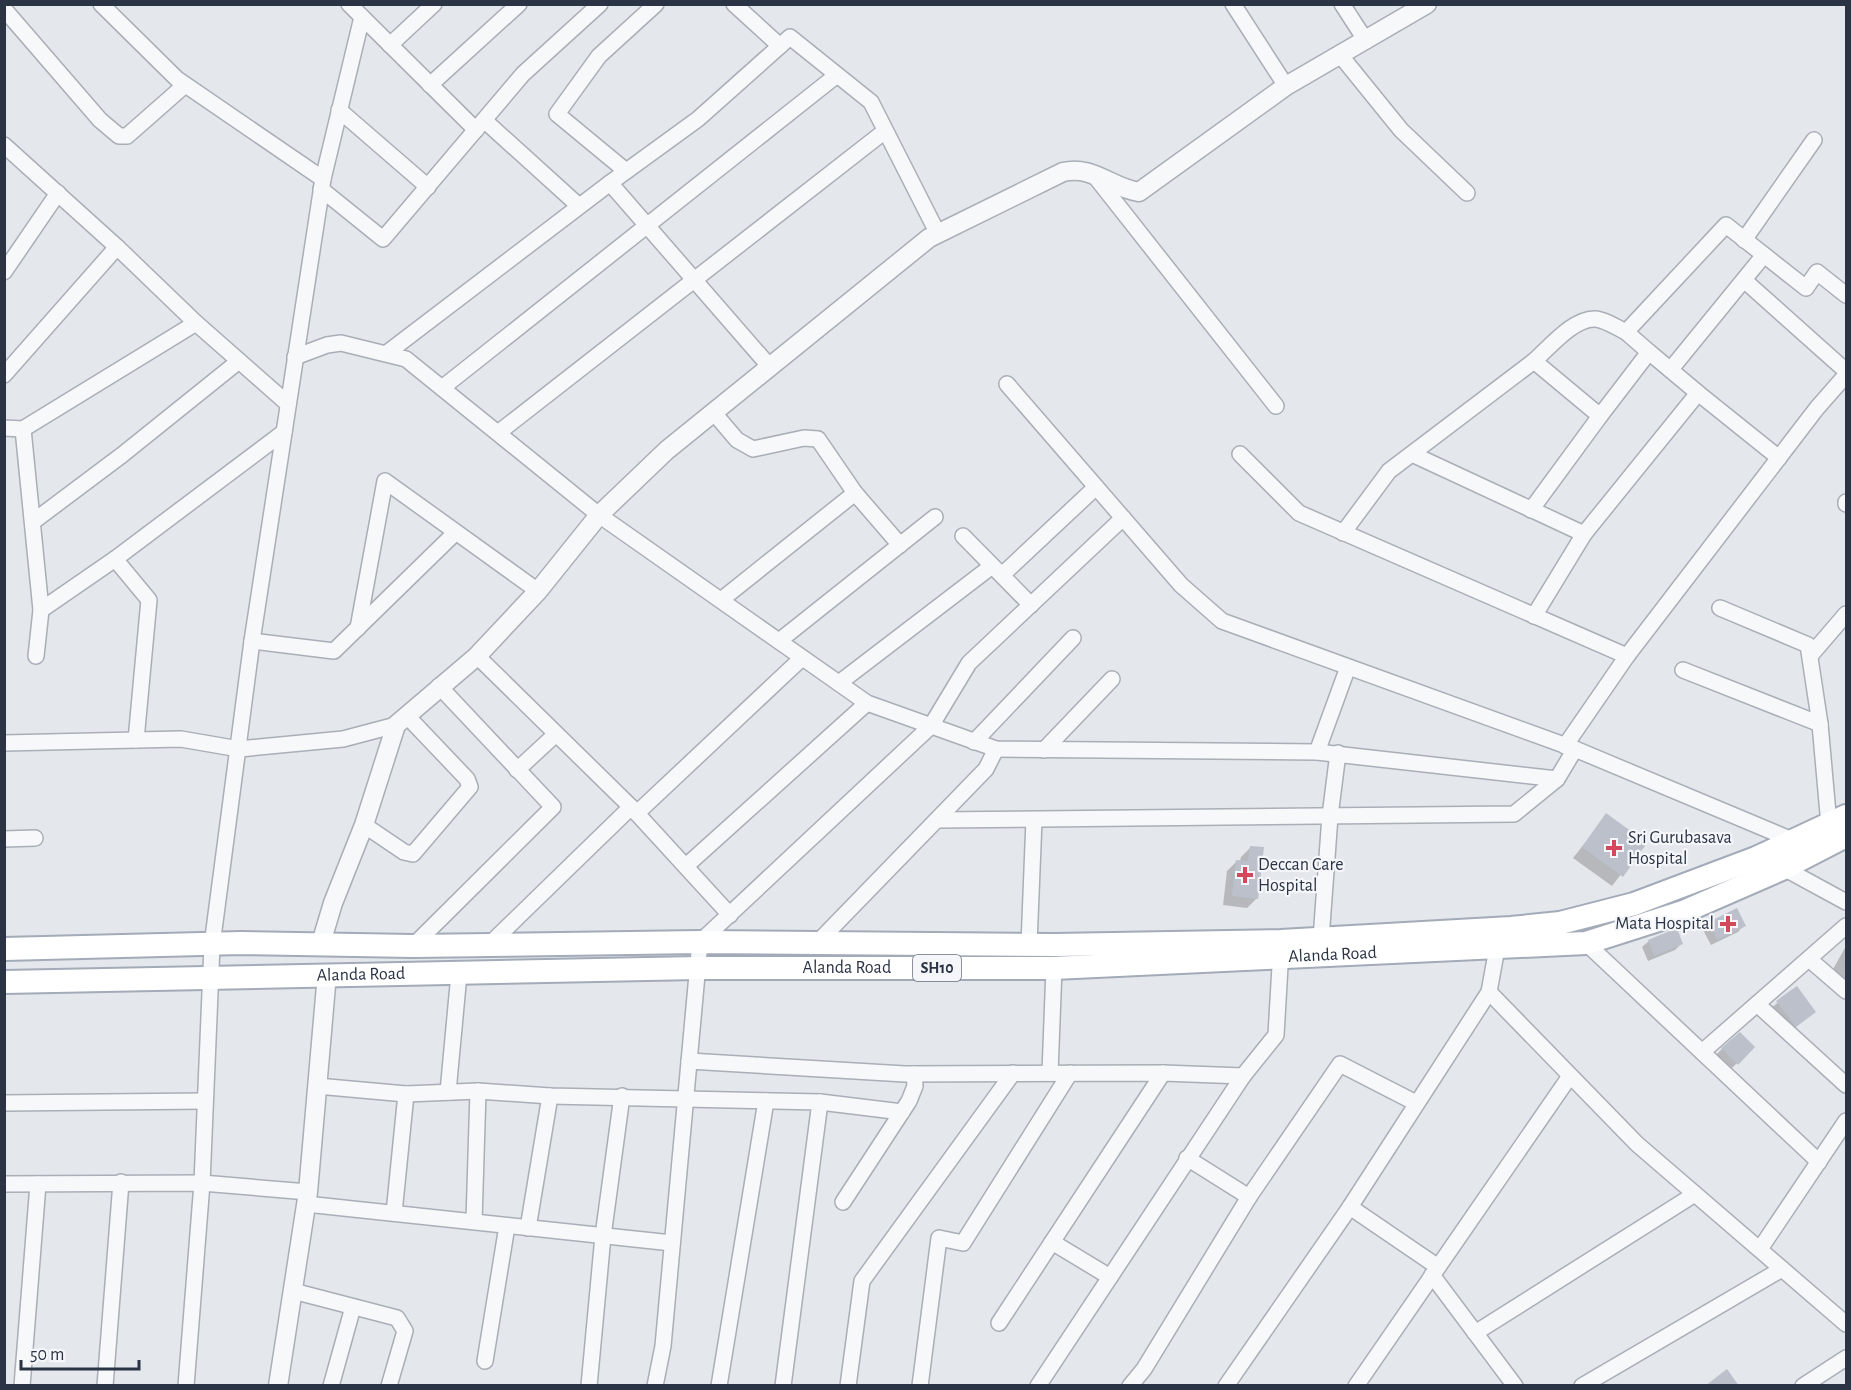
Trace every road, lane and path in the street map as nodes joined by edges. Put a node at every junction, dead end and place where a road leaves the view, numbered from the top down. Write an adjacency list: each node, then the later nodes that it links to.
1 (101, 4): 18 (street)
2 (349, 4): 12 (street)
3 (434, 4): 14 (street)
4 (519, 4): 19 (street)
5 (600, 4): 22 (street)
6 (656, 4): 26 (street)
7 (734, 4): 15 (street)
8 (1233, 4): 20 (street)
9 (1342, 4): 13 (street)
10 (1427, 4): 13 (street)
11 (4, 9): 18 (street)
12 (362, 17): 14 (street); 21 (street)
13 (1366, 41): 16 (street)
14 (390, 45): 19 (street)
15 (780, 46): 17 (street); 26 (street)
16 (1341, 56): 20 (street); 32 (street)
17 (837, 75): 23 (street); 34 (street)
18 (185, 85): 29 (street)
19 (430, 85): 22 (street)
20 (1286, 86): 27 (street)
21 (339, 110): 29 (street); 30 (street)
22 (480, 125): 30 (street); 33 (street)
23 (885, 131): 35 (street); 40 (street)
24 (1814, 140): 36 (street)
25 (4, 145): 31 (street)
26 (626, 171): 28 (street)
27 (1092, 172): 35 (street); 58 (street)
28 (610, 183): 33 (street); 34 (street)
29 (322, 184): 30 (street); 47 (street)
30 (428, 187)
31 (58, 193): 37 (street); 39 (street)
32 (1467, 193)
33 (579, 206): 46 (street)
34 (649, 227): 40 (street); 55 (street)
35 (938, 234): 50 (street)
36 (1744, 240): 38 (street); 44 (street)
37 (117, 247): 43 (street); 53 (street)
38 (1764, 255): 41 (street); 42 (street)
39 (4, 272)
40 (695, 280): 50 (street); 64 (street)
41 (1744, 280): 51 (street); 52 (street)
42 (1846, 294)
43 (196, 322): 48 (street); 62 (street)
44 (1626, 332): 45 (street); 49 (street)
45 (1649, 352): 51 (street); 60 (street)
46 (387, 353): 47 (street); 55 (street)
47 (295, 357): 57 (street)
48 (239, 361): 57 (street); 74 (street)
49 (1534, 361): 60 (street); 66 (street)
50 (770, 367): 59 (street)
51 (1671, 369): 56 (street)
52 (1846, 373): 67 (street)
53 (4, 375)
54 (1007, 384): 68 (street)
55 (442, 388): 64 (street)
56 (1698, 393): 67 (street); 77 (street)
57 (288, 404): 63 (street)
58 (1276, 406)
59 (714, 412): 69 (street); 71 (street)
60 (1600, 416): 70 (street)
61 (4, 428): 62 (street)
62 (23, 429): 74 (street)
63 (284, 432): 80 (street); 91 (street)
64 (498, 433): 71 (street)
65 (1239, 454): 75 (street)
66 (1412, 454): 70 (street); 75 (street)
67 (1779, 458): 95 (street)
68 (1096, 487): 73 (street); 81 (street)
69 (855, 493): 79 (street); 83 (street)
70 (1532, 510): 77 (street)
71 (600, 515): 82 (street); 83 (street)
72 (935, 517): 79 (street)
73 (1123, 518): 84 (street); 98 (street)
74 (34, 521): 86 (street)
75 (1343, 532): 88 (street)
76 (455, 533): 82 (street); 89 (street); 89 (street)
77 (1584, 534): 88 (street)
78 (963, 536): 81 (street)
79 (900, 545): 92 (street)
80 (115, 560): 86 (street); 108 (street)
81 (997, 570): 84 (street); 101 (street)
82 (538, 591): 94 (street)
83 (721, 600): 92 (street)
84 (1031, 605): 106 (street)
85 (1720, 608): 96 (street)
86 (42, 610): 93 (street)
87 (1846, 614): 96 (street)
88 (1534, 616): 95 (street)
89 (358, 628): 91 (street)
90 (1073, 638): 109 (street)
91 (252, 641): 112 (street)
92 (779, 641): 97 (street)
93 (36, 656)
94 (477, 656): 102 (street); 107 (street)
95 (1627, 656): 111 (street)
96 (1810, 656): 105 (street)
97 (802, 658): 101 (street); 119 (street)
98 (1348, 667): 111 (street); 115 (street)
99 (1683, 670): 105 (street)
100 (1112, 679): 114 (street)
101 (839, 683): 103 (street)
102 (439, 686): 104 (street); 117 (street)
103 (867, 703): 106 (street); 130 (street)
104 (401, 720): 112 (street); 123 (street); 123 (street)
105 (1820, 724): 124 (street)
106 (931, 726): 109 (street); 133 (street)
107 (556, 734): 117 (street); 119 (street)
108 (136, 740): 110 (street); 112 (street)
109 (974, 742): 113 (street)
110 (4, 743)
111 (1570, 748): 118 (street); 127 (street)
112 (239, 749): 143 (street)
113 (996, 749): 114 (street); 121 (street)
114 (1044, 750): 115 (street)
115 (1317, 752): 116 (street)
116 (1338, 753): 118 (street); 120 (street)
117 (517, 770): 144 (street)
118 (1557, 779): 120 (street)
119 (634, 810): 130 (street); 140 (street)
120 (1330, 816): 122 (street); 136 (street)
121 (937, 820): 122 (street); 138 (street)
122 (1034, 820): 142 (street)
123 (364, 825): 139 (street)
124 (1841, 826): 127 (main road, Alanda Road / SH10); 128 (main road, Alanda Road / SH10)
125 (35, 837): 126 (street)
126 (4, 839)
127 (1793, 840): 128 (street); 129 (main road, Alanda Road / SH10)
128 (1816, 852): 131 (main road, Alanda Road / SH10)
129 (1762, 855): 131 (street); 135 (main road, Alanda Road / SH10)
130 (686, 866): 133 (street)
131 (1784, 868): 132 (street); 141 (main road, Alanda Road / SH10)
132 (1846, 902)
133 (730, 915): 137 (street)
134 (1846, 926): 148 (street)
135 (1511, 928): 136 (main road, Alanda Road / SH10); 145 (street)
136 (1321, 939): 147 (main road, Alanda Road / SH10)
137 (700, 942): 138 (main road, Alanda Road / SH10); 140 (main road, Alanda Road / SH10); 149 (street)
138 (818, 942): 142 (main road, Alanda Road / SH10)
139 (321, 943): 143 (main road, Alanda Road / SH10); 144 (main road, Alanda Road / SH10)
140 (491, 943): 144 (main road, Alanda Road / SH10)
141 (1586, 943): 145 (main road, Alanda Road / SH10); 158 (street)
142 (1029, 944): 147 (main road, Alanda Road / SH10)
143 (212, 945): 146 (main road, Alanda Road / SH10); 153 (street)
144 (413, 946)
145 (1497, 948): 147 (main road, Alanda Road / SH10); 156 (street)
146 (4, 949)
147 (1281, 950): 150 (main road, Alanda Road / SH10); 165 (street)
148 (1809, 959): 155 (street); 157 (street)
149 (698, 968): 150 (main road, Alanda Road / SH10); 152 (main road, Alanda Road / SH10); 159 (street)
150 (1054, 968): 161 (street)
151 (327, 974): 152 (main road, Alanda Road / SH10); 153 (main road, Alanda Road / SH10); 168 (street)
152 (459, 974): 170 (street)
153 (211, 980): 154 (main road, Alanda Road / SH10); 175 (street)
154 (4, 982)
155 (1846, 991)
156 (1489, 992): 166 (street); 179 (street)
157 (1757, 1004): 158 (street); 167 (street)
158 (1702, 1052): 183 (street)
159 (689, 1061): 164 (street); 174 (street)
160 (1013, 1073): 161 (street); 164 (street); 222 (street)
161 (1050, 1073): 162 (street)
162 (1070, 1073): 163 (street); 223 (street)
163 (1162, 1073): 165 (street); 198 (street)
164 (914, 1074): 180 (street)
165 (1243, 1076): 182 (street)
166 (1570, 1076): 188 (street); 202 (street)
167 (1846, 1085)
168 (317, 1086): 171 (street); 190 (street)
169 (477, 1091): 170 (street); 172 (street); 194 (street)
170 (448, 1092): 171 (street)
171 (406, 1094): 193 (street)
172 (550, 1096): 173 (street); 196 (street)
173 (622, 1096): 174 (street); 197 (street)
174 (686, 1100): 176 (street); 199 (street)
175 (205, 1101): 177 (street); 185 (street)
176 (766, 1101): 178 (street); 220 (street)
177 (4, 1102)
178 (820, 1102): 180 (street); 221 (street)
179 (1416, 1102): 189 (street); 192 (street)
180 (902, 1112): 191 (street)
181 (1846, 1121): 183 (street)
182 (1187, 1158): 189 (street); 203 (street)
183 (1819, 1162): 200 (street)
184 (120, 1182): 185 (street); 187 (street); 213 (street)
185 (202, 1183): 190 (street); 214 (street)
186 (4, 1184): 187 (street)
187 (38, 1184): 212 (street)
188 (1695, 1194): 200 (street); 208 (street)
189 (1249, 1197): 225 (street)
190 (307, 1198): 193 (street); 204 (street)
191 (843, 1202)
192 (1350, 1206): 202 (street); 226 (street)
193 (394, 1213): 194 (street)
194 (474, 1221): 195 (street)
195 (507, 1226): 196 (street); 210 (street)
196 (528, 1228): 197 (street)
197 (603, 1236): 199 (street); 218 (street)
198 (1052, 1242): 203 (street); 206 (street)
199 (672, 1243): 219 (street)
200 (1760, 1250): 201 (street)
201 (1782, 1269): 207 (street); 228 (street)
202 (1435, 1271): 208 (street); 211 (street)
203 (1110, 1277): 224 (street)
204 (293, 1291): 205 (street); 215 (street)
205 (353, 1306): 216 (street); 217 (street)
206 (999, 1323)
207 (1846, 1323)
208 (1475, 1333): 227 (street)
209 (1846, 1358): 229 (street)
210 (485, 1361)
211 (1364, 1382)
212 (22, 1386)
213 (105, 1386)
214 (186, 1386)
215 (278, 1386)
216 (331, 1386)
217 (389, 1386)
218 (589, 1386)
219 (655, 1386)
220 (719, 1386)
221 (783, 1386)
222 (848, 1386)
223 (920, 1386)
224 (1038, 1386)
225 (1130, 1386)
226 (1226, 1386)
227 (1515, 1386)
228 (1582, 1386)
229 (1803, 1386)

